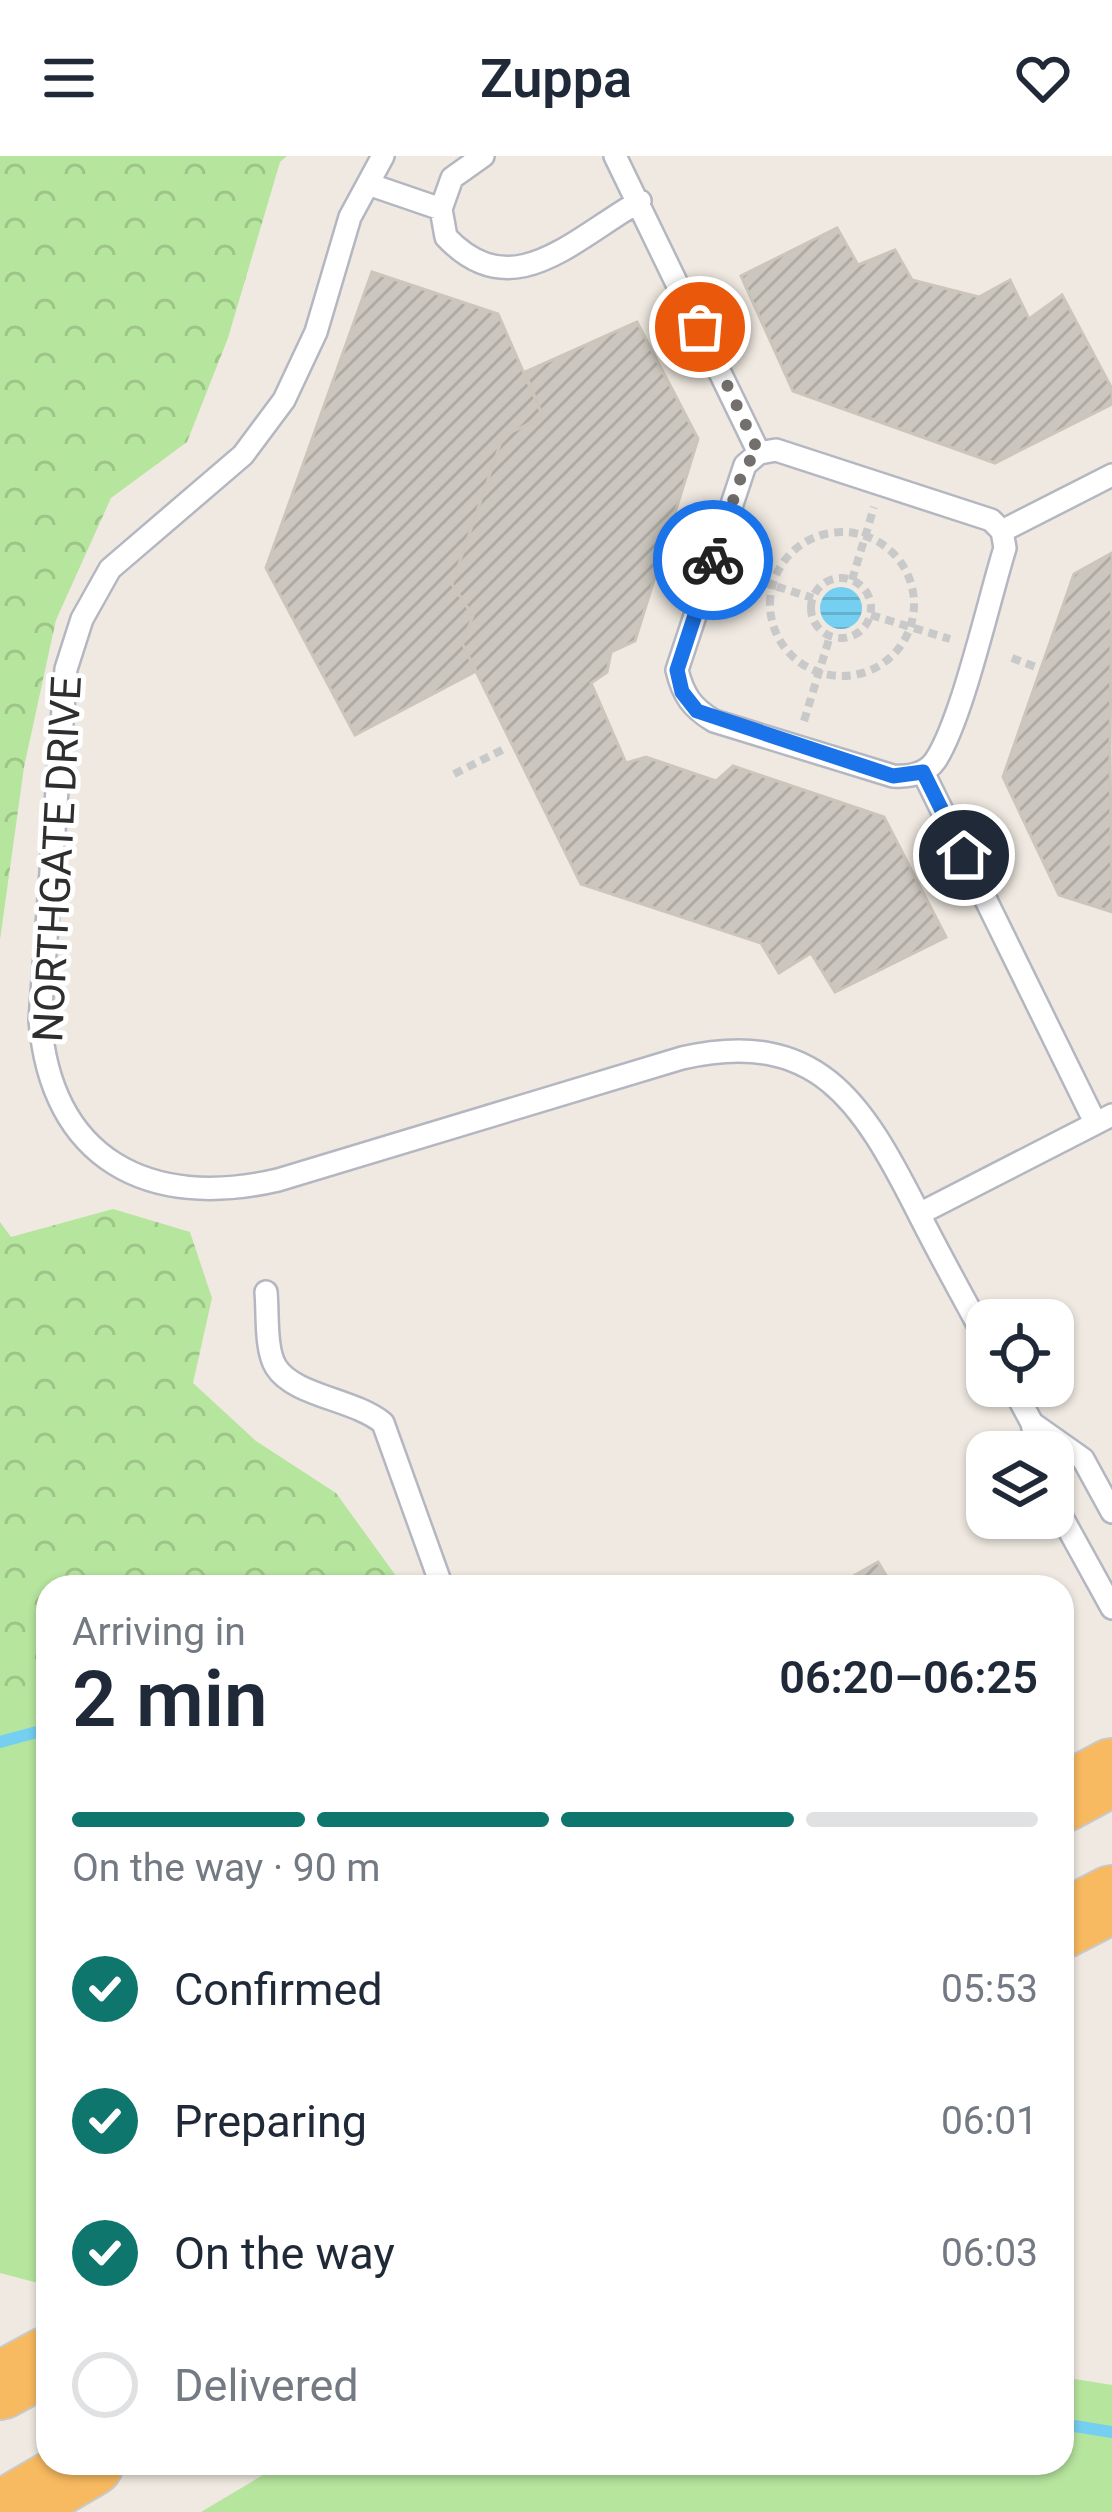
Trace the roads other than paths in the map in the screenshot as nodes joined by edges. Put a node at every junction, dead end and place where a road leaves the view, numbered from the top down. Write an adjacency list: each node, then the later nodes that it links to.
1 (383, 156): 4 (lane, NORTHGATE DRIVE)
2 (483, 156): 6 (lane)
3 (616, 156): 5 (lane)
4 (368, 184): 6 (lane); 12 (lane, NORTHGATE DRIVE)
5 (640, 201): 6 (lane); 7 (lane)
6 (441, 209)
7 (759, 453): 9 (lane); 10 (lane)
8 (1112, 475): 9 (lane)
9 (1002, 531): 10 (lane)
10 (923, 772): 11 (lane)
11 (1104, 1119): 12 (lane)
12 (919, 1214): 14 (lane, NORTHGATE DRIVE)
13 (266, 1292): 20 (lane)
14 (966, 1302)
15 (1023, 1407): 16 (lane)
16 (1032, 1423): 17 (lane); 18 (lane)
17 (1033, 1431)
18 (1112, 1512)
19 (1074, 1539): 21 (lane)
20 (438, 1575)
21 (1112, 1608)
22 (1112, 1772): 23 (highway)
23 (1074, 1793)
24 (1112, 1899): 25 (highway)
25 (1074, 1919)
26 (36, 2366): 27 (highway)
27 (0, 2386)
28 (69, 2475): 29 (highway)
29 (6, 2512)

